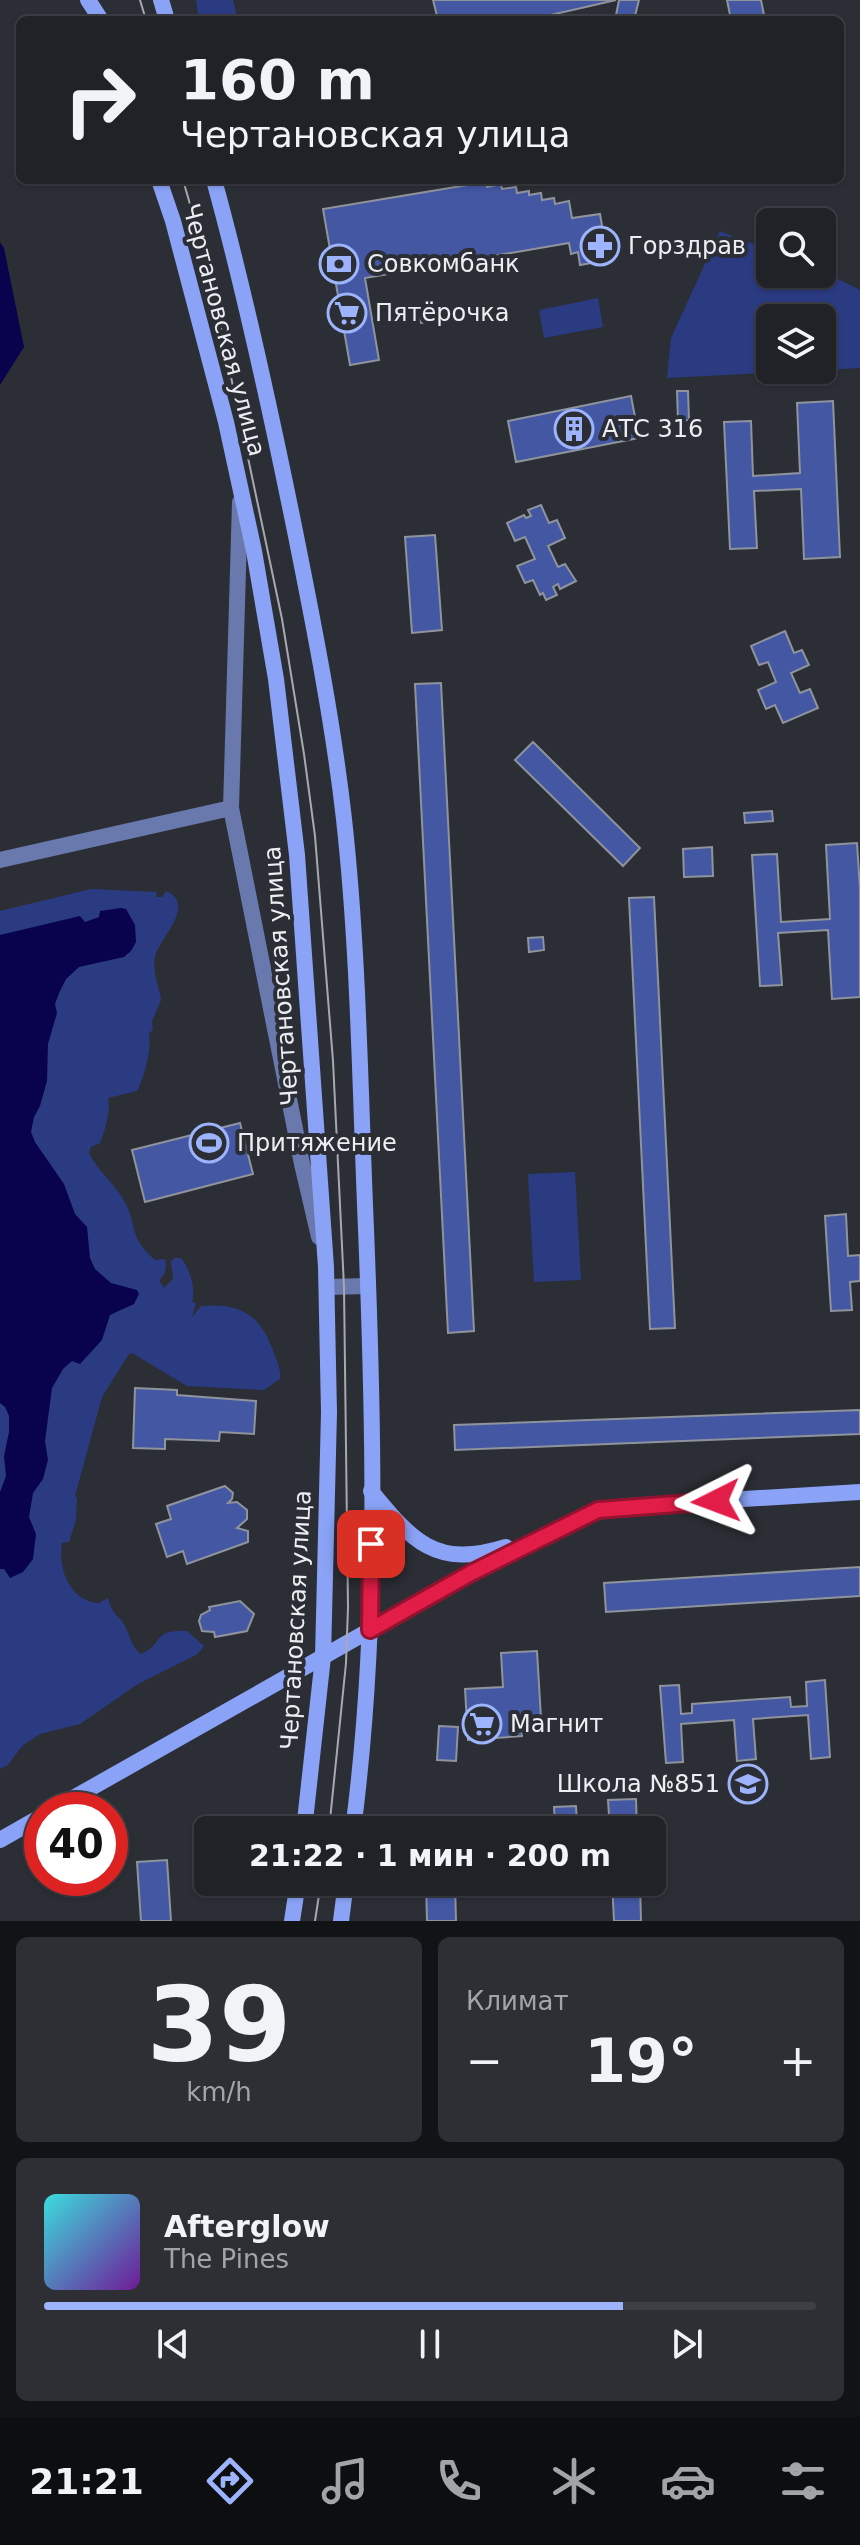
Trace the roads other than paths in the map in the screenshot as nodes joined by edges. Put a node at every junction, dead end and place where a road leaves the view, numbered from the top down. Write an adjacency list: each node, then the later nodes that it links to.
1 (88, 0): 2 (main road)
2 (101, 16)
3 (160, 184): 5 (main road, Чертановская улица)
4 (215, 184): 9 (main road, Чертановская улица)
5 (241, 492): 6 (street); 8 (main road, Чертановская улица)
6 (231, 808): 7 (street); 8 (street)
7 (0, 860)
8 (326, 1267): 10 (main road, Чертановская улица)
9 (368, 1286): 10 (street); 11 (main road, Чертановская улица)
10 (327, 1287): 15 (main road, Чертановская улица)
11 (371, 1491): 13 (main road); 14 (main road, Чертановская улица)
12 (860, 1492): 13 (main road)
13 (549, 1533): 14 (main road)
14 (370, 1630): 15 (main road); 18 (main road, Чертановская улица)
15 (323, 1657): 16 (main road); 17 (main road, Чертановская улица)
16 (84, 1792)
17 (306, 1816)
18 (354, 1816)
19 (24, 1826): 20 (main road)
20 (0, 1840)
21 (296, 1896): 23 (main road)
22 (344, 1896): 24 (main road)
23 (292, 1921)
24 (341, 1921)

